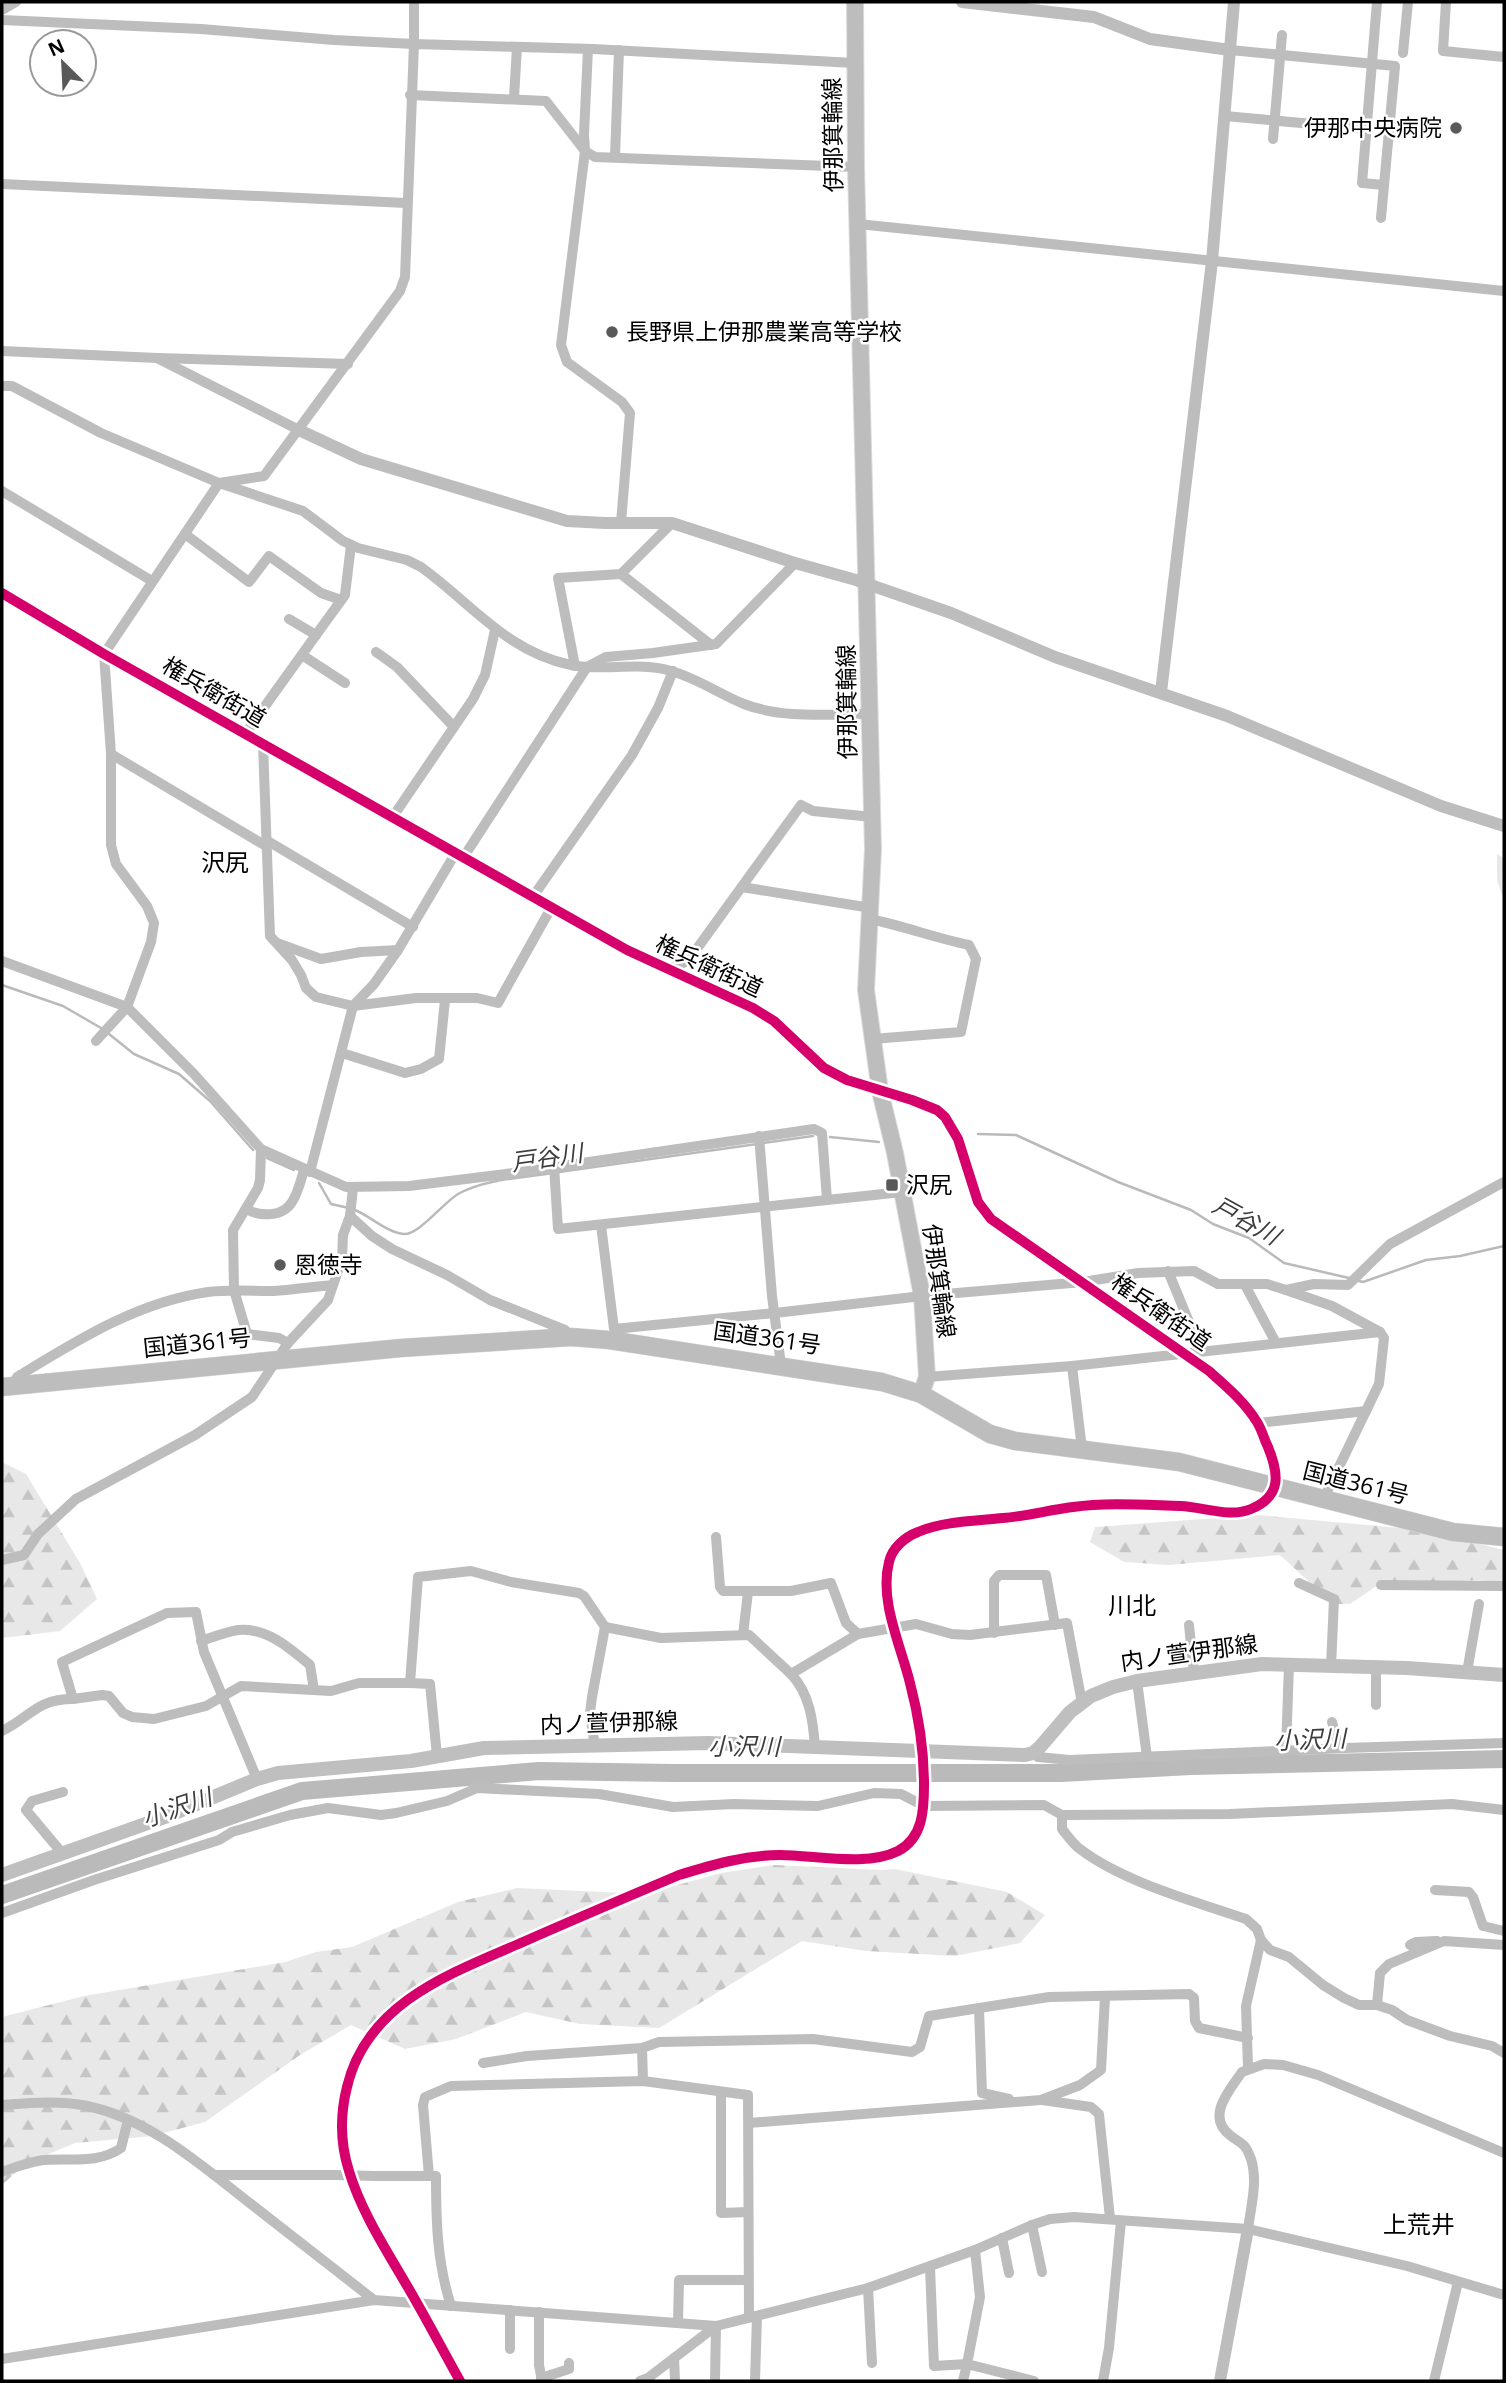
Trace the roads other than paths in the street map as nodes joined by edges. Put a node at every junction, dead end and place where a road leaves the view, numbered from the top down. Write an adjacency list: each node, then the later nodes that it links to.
1 (16, 2): 9 (street)
2 (414, 2): 12 (street)
3 (855, 2): 20 (main road, 伊那箕輪線)
4 (962, 2): 16 (street)
5 (1234, 2): 16 (street)
6 (1377, 2): 21 (street)
7 (1408, 2): 17 (street)
8 (1447, 2): 19 (street)
9 (2, 10)
10 (2, 20): 12 (street)
11 (1282, 35): 18 (street)
12 (414, 44): 13 (street); 22 (street)
13 (517, 47): 14 (street); 23 (street)
14 (588, 48): 15 (street); 30 (street)
15 (620, 50): 20 (street); 31 (street)
16 (1230, 50): 18 (street); 26 (street)
17 (1403, 53)
18 (1280, 55): 21 (street); 27 (street)
19 (1504, 57)
20 (855, 63): 32 (main road, 伊那箕輪線)
21 (1373, 65): 24 (street); 25 (street)
22 (410, 95): 23 (street); 35 (street)
23 (514, 98): 30 (street)
24 (1369, 110): 25 (street); 28 (street)
25 (1391, 112): 34 (street)
26 (1225, 116): 27 (street); 38 (street)
27 (1274, 120): 28 (street); 29 (street)
28 (1367, 129): 34 (street)
29 (1272, 139)
30 (585, 152): 31 (street); 47 (street)
31 (615, 156): 32 (street)
32 (856, 167): 37 (main road, 伊那箕輪線)
33 (2, 184): 35 (street)
34 (1384, 185): 36 (street)
35 (406, 203): 42 (street)
36 (1381, 218)
37 (858, 224): 38 (street); 54 (main road, 伊那箕輪線)
38 (1212, 261): 39 (street); 68 (street)
39 (1504, 291)
40 (2, 351): 41 (street)
41 (156, 358): 42 (street); 44 (street)
42 (348, 364): 44 (street)
43 (2, 386): 45 (street)
44 (299, 430): 45 (street); 47 (street)
45 (219, 483): 49 (street); 50 (street)
46 (2, 491): 53 (street)
47 (621, 523): 48 (street)
48 (672, 523): 51 (street); 52 (street)
49 (185, 534): 53 (street); 56 (street)
50 (351, 545): 56 (street); 58 (street)
51 (795, 563): 54 (street); 60 (street)
52 (621, 574): 60 (street); 64 (street)
53 (152, 581): 62 (street)
54 (868, 584): 68 (street); 69 (main road, 伊那箕輪線)
55 (2, 593): 62 (street, 権兵衛街道)
56 (341, 600): 59 (street)
57 (289, 619): 59 (street)
58 (495, 630): 64 (street); 70 (street)
59 (316, 635): 63 (street)
60 (711, 645): 65 (street)
61 (376, 652): 70 (street)
62 (104, 654): 71 (street, 権兵衛街道); 73 (street)
63 (303, 655): 67 (street); 71 (street)
64 (575, 666): 65 (street)
65 (587, 667): 66 (street); 78 (street)
66 (673, 671): 69 (street); 80 (street)
67 (345, 684)
68 (1161, 692): 76 (street)
69 (870, 714): 74 (main road, 伊那箕輪線)
70 (454, 727): 75 (street)
71 (245, 734): 72 (street, 権兵衛街道)
72 (263, 744): 75 (street, 権兵衛街道); 77 (street)
73 (111, 754): 77 (street); 90 (street)
74 (872, 817): 79 (street); 82 (main road, 伊那箕輪線)
75 (393, 818): 78 (street, 権兵衛街道)
76 (1504, 826)
77 (266, 843): 83 (street); 84 (street)
78 (459, 856): 80 (street, 権兵衛街道); 83 (street)
79 (742, 887): 82 (street); 87 (street)
80 (531, 898): 81 (street, 権兵衛街道)
81 (551, 908): 87 (street, 権兵衛街道); 88 (street)
82 (871, 914): 92 (main road, 伊那箕輪線); 92 (street)
83 (413, 926): 85 (street)
84 (275, 942): 85 (street); 89 (street)
85 (398, 950): 89 (street)
86 (2, 961): 90 (street)
87 (669, 969): 94 (street, 権兵衛街道)
88 (446, 1000): 89 (street); 93 (street)
89 (353, 1006): 93 (street)
90 (127, 1007): 91 (street); 96 (street)
91 (103, 1034)
92 (872, 1039): 94 (main road, 伊那箕輪線)
93 (342, 1053): 98 (street)
94 (880, 1091): 101 (main road, 伊那箕輪線); 108 (street, 権兵衛街道)
95 (760, 1140): 97 (street); 102 (street); 103 (street)
96 (261, 1149): 98 (street); 104 (street)
97 (555, 1170): 100 (street); 106 (street)
98 (307, 1171): 100 (street); 104 (street)
99 (1504, 1182): 112 (street)
100 (353, 1188): 105 (street)
101 (901, 1192): 102 (street); 113 (main road, 伊那箕輪線)
102 (827, 1200): 103 (street)
103 (765, 1207): 106 (street); 114 (street)
104 (246, 1209): 111 (street)
105 (351, 1215): 109 (street); 117 (street)
106 (601, 1225): 116 (street)
107 (1168, 1272): 108 (street); 110 (street); 120 (street)
108 (1083, 1282): 113 (street); 121 (street, 権兵衛街道)
109 (332, 1285): 111 (street); 118 (street)
110 (1245, 1285): 112 (street); 119 (street)
111 (234, 1290): 118 (street); 125 (street)
112 (1286, 1290): 115 (street)
113 (922, 1296): 114 (street); 126 (main road, 伊那箕輪線)
114 (775, 1313): 116 (street); 123 (street)
115 (1380, 1332): 119 (street); 127 (street)
116 (611, 1334): 117 (highway, 国道361号); 123 (highway, 国道361号)
117 (571, 1337): 122 (highway, 国道361号)
118 (288, 1343): 122 (street)
119 (1276, 1343): 120 (street)
120 (1202, 1351): 121 (street)
121 (1181, 1353): 124 (street); 128 (street, 権兵衛街道)
122 (277, 1360): 125 (highway, 国道361号); 134 (street)
123 (781, 1365): 126 (highway, 国道361号)
124 (1072, 1366): 126 (street); 129 (street)
125 (7, 1386)
126 (924, 1386): 129 (highway, 国道361号)
127 (1366, 1411): 128 (street); 131 (street)
128 (1258, 1423): 130 (street, 権兵衛街道)
129 (1082, 1449): 130 (highway, 国道361号)
130 (1276, 1488): 131 (highway, 国道361号); 143 (street)
131 (1323, 1500): 133 (highway, 国道361号)
132 (716, 1537): 138 (street)
133 (1504, 1537)
134 (2, 1560)
135 (1299, 1583): 149 (street)
136 (1381, 1584): 137 (street)
137 (1504, 1586)
138 (748, 1592): 145 (street); 146 (street)
139 (1479, 1604): 151 (street)
140 (1055, 1625): 144 (street); 144 (street); 160 (street)
141 (1189, 1625): 152 (street)
142 (606, 1627): 146 (street); 156 (street); 165 (street)
143 (895, 1629): 144 (street); 145 (street); 170 (street)
144 (994, 1633)
145 (858, 1634): 153 (street)
146 (743, 1635): 153 (street)
147 (201, 1641): 157 (street); 158 (street); 159 (street)
148 (1289, 1665): 149 (main road, 内ノ萱伊那線); 152 (main road, 内ノ萱伊那線); 168 (street)
149 (1331, 1667): 150 (main road, 内ノ萱伊那線)
150 (1376, 1668): 151 (main road, 内ノ萱伊那線); 161 (street)
151 (1467, 1672): 154 (main road, 内ノ萱伊那線)
152 (1194, 1673): 155 (main road, 内ノ萱伊那線)
153 (790, 1674): 166 (street)
154 (1504, 1675)
155 (1137, 1681): 160 (main road, 内ノ萱伊那線); 172 (street)
156 (410, 1683): 157 (street); 171 (street)
157 (314, 1690): 158 (street)
158 (222, 1696): 159 (street); 173 (street)
159 (73, 1699): 163 (street)
160 (1082, 1703): 169 (main road, 内ノ萱伊那線)
161 (1376, 1705)
162 (1332, 1722): 167 (street)
163 (2, 1731)
164 (1504, 1743): 167 (street)
165 (595, 1747): 166 (main road, 内ノ萱伊那線); 171 (main road, 内ノ萱伊那線)
166 (816, 1748): 170 (main road, 内ノ萱伊那線)
167 (1339, 1748): 168 (street)
168 (1286, 1750): 172 (street)
169 (1033, 1753): 170 (main road, 内ノ萱伊那線); 172 (street)
170 (924, 1754): 175 (street)
171 (437, 1756): 173 (main road, 内ノ萱伊那線)
172 (1147, 1757)
173 (257, 1779): 178 (main road, 内ノ萱伊那線)
174 (63, 1792): 178 (street)
175 (924, 1800): 177 (street); 181 (street); 220 (street)
176 (1504, 1810): 177 (street)
177 (1062, 1815): 183 (street)
178 (62, 1853): 179 (main road, 内ノ萱伊那線)
179 (2, 1875)
180 (1435, 1890): 182 (street)
181 (2, 1913)
182 (1504, 1931)
183 (1261, 1940): 188 (street); 190 (street)
184 (1444, 1941): 185 (street); 186 (street); 188 (street)
185 (1410, 1945)
186 (1504, 1945)
187 (1105, 1997): 189 (street); 190 (street); 197 (street)
188 (1377, 2005): 192 (street)
189 (979, 2008): 191 (street); 198 (street)
190 (1248, 2039): 194 (street)
191 (642, 2048): 193 (street); 195 (street)
192 (1504, 2053)
193 (483, 2063)
194 (1248, 2068): 202 (street); 209 (street)
195 (643, 2081): 196 (street); 205 (street)
196 (721, 2092): 201 (street); 206 (street)
197 (1041, 2100): 198 (street); 207 (street)
198 (1011, 2102): 201 (street)
199 (2, 2105): 200 (street)
200 (128, 2120): 203 (street); 204 (street)
201 (749, 2123): 206 (street)
202 (1504, 2153)
203 (2, 2172)
204 (214, 2175): 205 (street, bridge); 219 (street)
205 (429, 2176): 221 (street)
206 (748, 2212): 215 (street)
207 (1115, 2219): 208 (street); 209 (street); 241 (street)
208 (1032, 2225): 210 (street); 213 (street)
209 (1248, 2229): 216 (street); 242 (street)
210 (1002, 2238): 211 (street); 214 (street)
211 (975, 2250): 212 (street); 232 (street)
212 (930, 2267): 217 (street); 232 (street)
213 (1042, 2272)
214 (1009, 2273)
215 (748, 2280): 224 (street); 225 (street)
216 (1458, 2282): 218 (street); 243 (street)
217 (868, 2288): 224 (street); 231 (street)
218 (1504, 2295)
219 (374, 2300): 220 (street); 229 (street)
220 (418, 2305): 221 (street); 234 (street)
221 (451, 2306): 222 (street)
222 (510, 2310): 223 (street); 227 (street)
223 (539, 2312): 225 (street); 233 (street)
224 (753, 2317): 226 (street); 238 (street)
225 (678, 2322): 226 (street)
226 (716, 2326): 228 (street); 237 (street)
227 (510, 2349)
228 (674, 2358): 235 (street); 236 (street)
229 (2, 2359)
230 (569, 2363): 233 (street)
231 (873, 2363)
232 (967, 2364): 239 (street); 240 (street)
233 (542, 2380)
234 (460, 2381)
235 (640, 2381)
236 (675, 2381)
237 (715, 2381)
238 (755, 2381)
239 (963, 2381)
240 (1034, 2381)
241 (1103, 2381)
242 (1220, 2381)
243 (1434, 2381)

